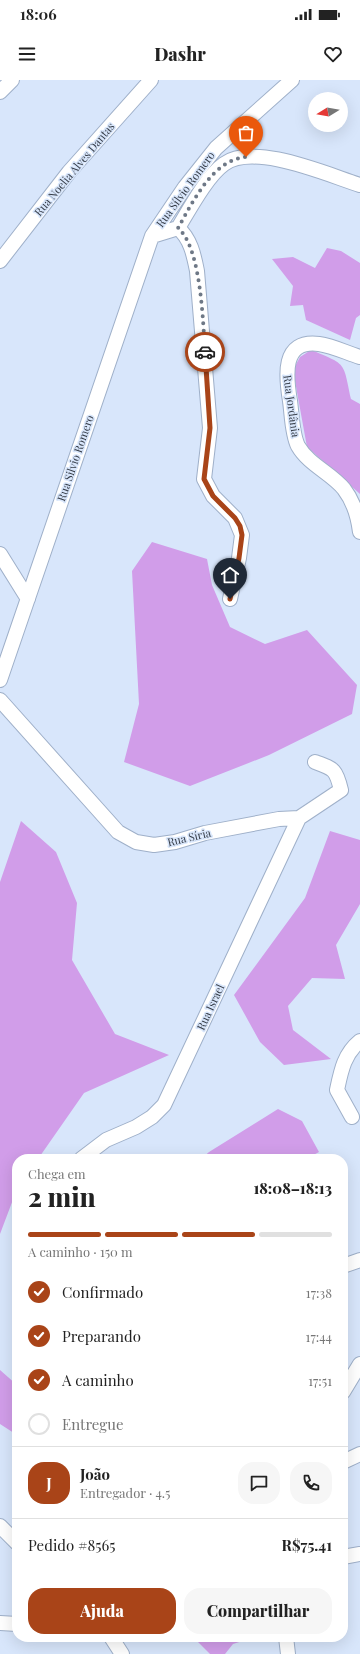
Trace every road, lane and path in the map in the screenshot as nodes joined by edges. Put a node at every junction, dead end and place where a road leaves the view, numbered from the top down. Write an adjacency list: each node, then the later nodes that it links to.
1 (12, 80): 4 (street)
2 (151, 80): 8 (street, Rua Noelia Alves Dantas)
3 (292, 80): 7 (street, Rua Sílvio Romero)
4 (0, 92)
5 (360, 185): 6 (street)
6 (178, 228): 7 (street); 13 (street)
7 (152, 236): 12 (street, Rua Silvio Romero)
8 (0, 260)
9 (360, 357): 10 (street, Rua Jordânia)
10 (360, 532)
11 (0, 554): 12 (street)
12 (28, 599): 14 (street, Rua Silvio Romero)
13 (230, 599)
14 (0, 680)
15 (0, 700): 17 (street, Rua Síria)
16 (314, 762): 17 (street)
17 (299, 818): 20 (street, Rua Israel)
18 (360, 1041): 19 (street)
19 (352, 1117)
20 (88, 1154)
21 (360, 1260): 22 (street)
22 (348, 1264)
23 (360, 1364): 24 (street)
24 (348, 1384)
25 (360, 1454): 26 (street)
26 (348, 1460)
27 (0, 1526): 28 (street)
28 (12, 1538)
29 (360, 1554): 30 (street)
30 (348, 1556)
31 (0, 1623): 32 (street)
32 (12, 1624)
33 (114, 1642): 35 (street)
34 (287, 1642): 36 (street)
35 (122, 1654)
36 (288, 1654)

